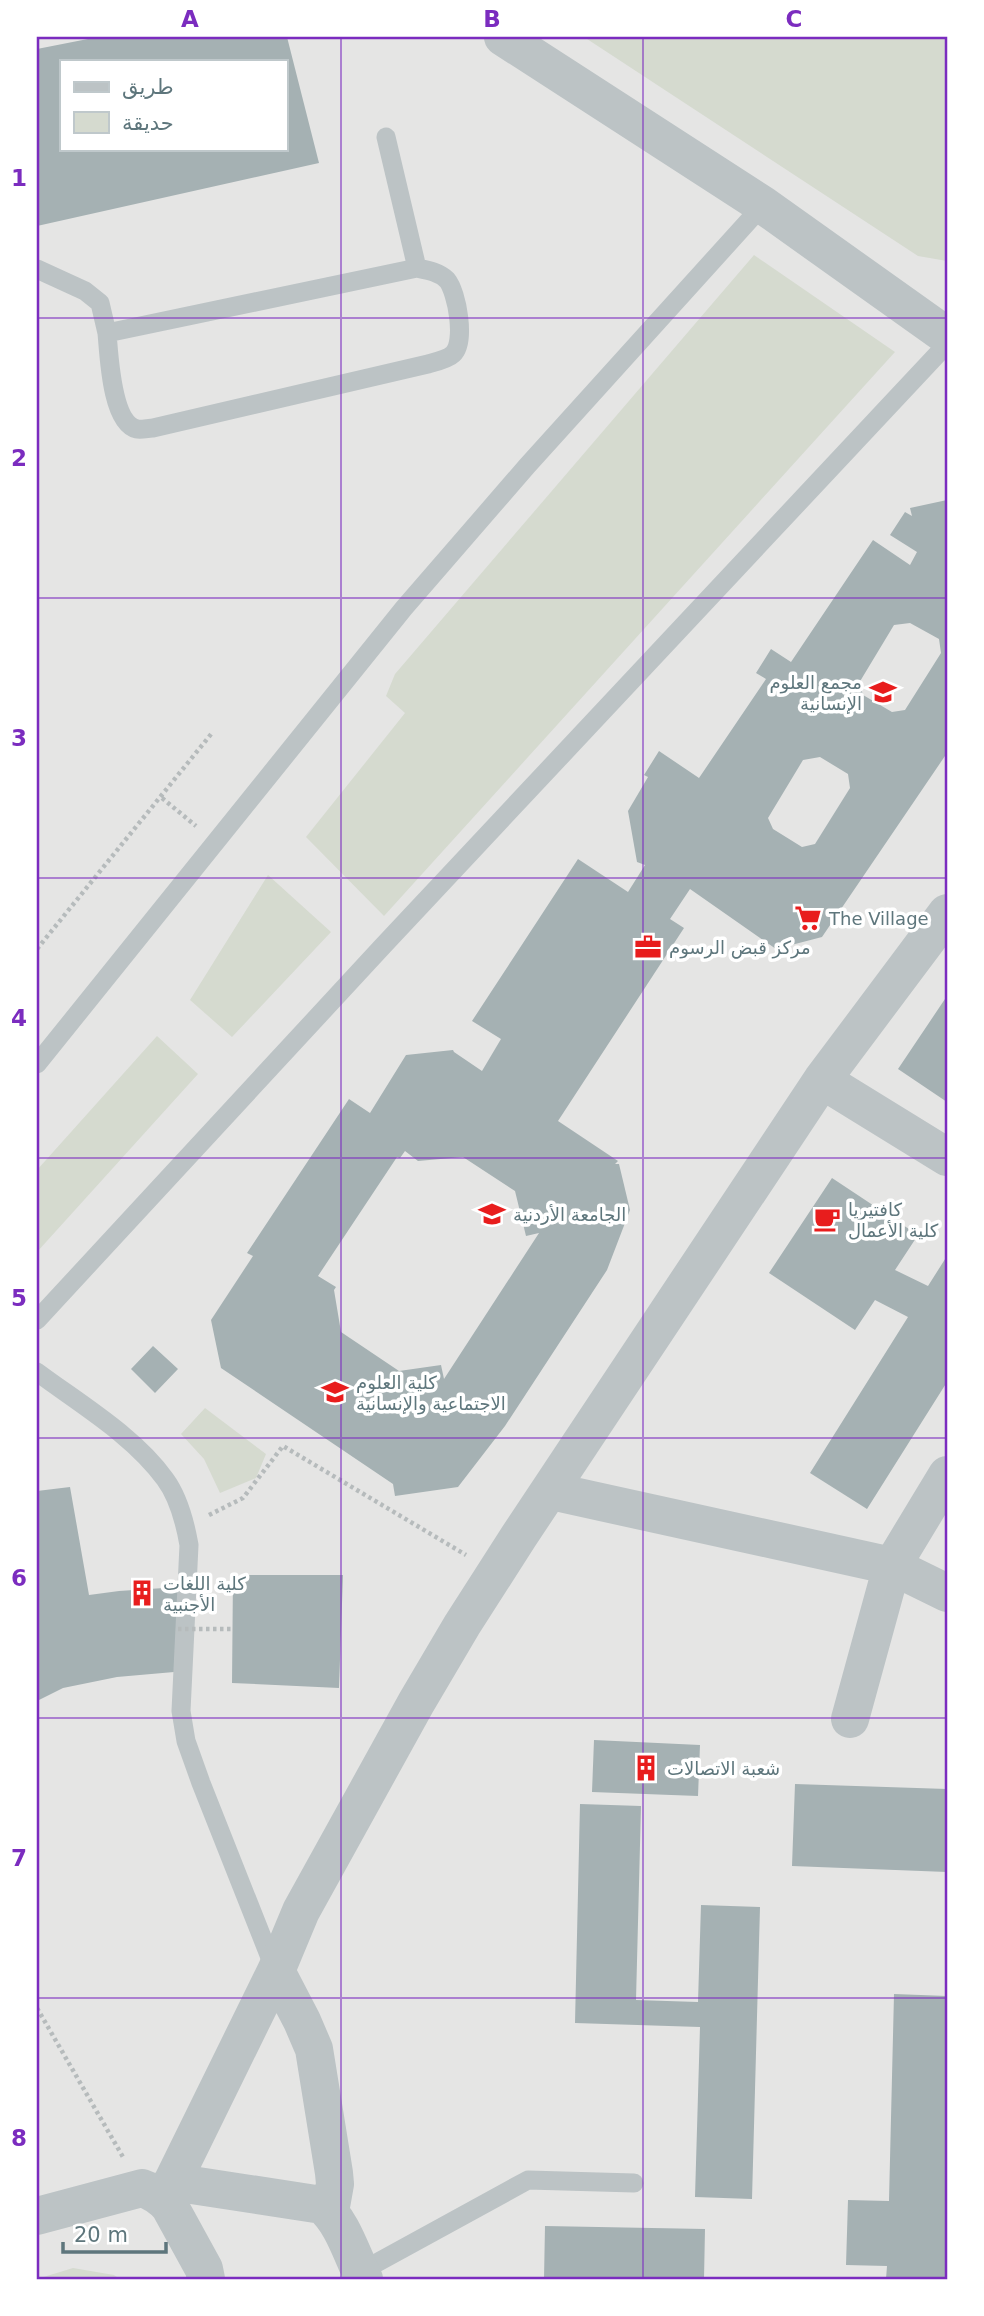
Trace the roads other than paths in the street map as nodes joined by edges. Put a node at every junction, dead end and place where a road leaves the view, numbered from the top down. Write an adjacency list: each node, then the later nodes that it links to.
1 (503, 37): 3 (street)
2 (386, 137): 4 (lane)
3 (763, 205): 7 (street); 10 (lane)
4 (416, 268): 6 (lane); 6 (lane)
5 (37, 269): 6 (lane)
6 (107, 333)
7 (947, 336)
8 (947, 344): 13 (lane)
9 (947, 913): 11 (street)
10 (37, 1064)
11 (822, 1080): 12 (street); 16 (street)
12 (947, 1157)
13 (39, 1312)
14 (37, 1371): 20 (lane)
15 (947, 1475): 17 (street)
16 (551, 1491): 17 (street); 20 (street)
17 (892, 1566): 18 (street); 19 (street)
18 (947, 1593)
19 (850, 1719)
20 (276, 1971): 22 (street); 23 (street)
21 (634, 2183): 25 (lane)
22 (159, 2190): 23 (street); 24 (street); 26 (street)
23 (330, 2212): 25 (street)
24 (37, 2216)
25 (362, 2276)
26 (206, 2279)

